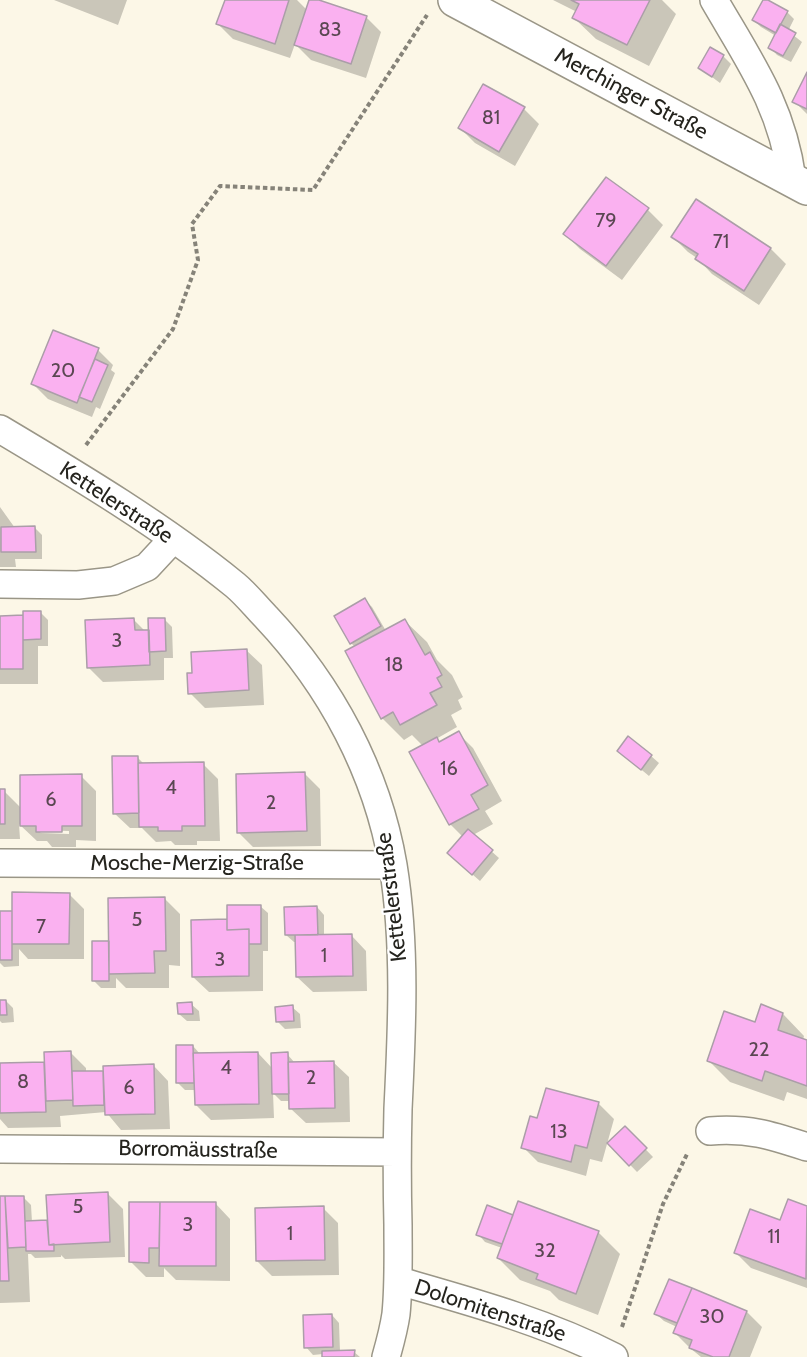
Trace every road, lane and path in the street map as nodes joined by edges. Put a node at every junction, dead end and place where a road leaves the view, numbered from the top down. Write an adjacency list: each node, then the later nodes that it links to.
1 (714, 0): 3 (street)
2 (442, 5): 3 (street, Merchinger Straße); 5 (path)
3 (799, 184)
4 (0, 429): 5 (street, Kettelerstraße)
5 (67, 469): 6 (street, Kettelerstraße)
6 (173, 539): 7 (street); 9 (street, Kettelerstraße)
7 (0, 584)
8 (0, 862): 9 (street, Mosche-Merzig-Straße)
9 (393, 865): 13 (street, Kettelerstraße)
10 (710, 1131): 11 (street); 16 (path)
11 (807, 1147)
12 (0, 1149): 13 (street, Borromäusstraße)
13 (397, 1152): 14 (street, Kettelerstraße)
14 (399, 1281): 15 (street, Kettelerstraße); 16 (street, Dolomitenstraße)
15 (386, 1357)
16 (613, 1357)

